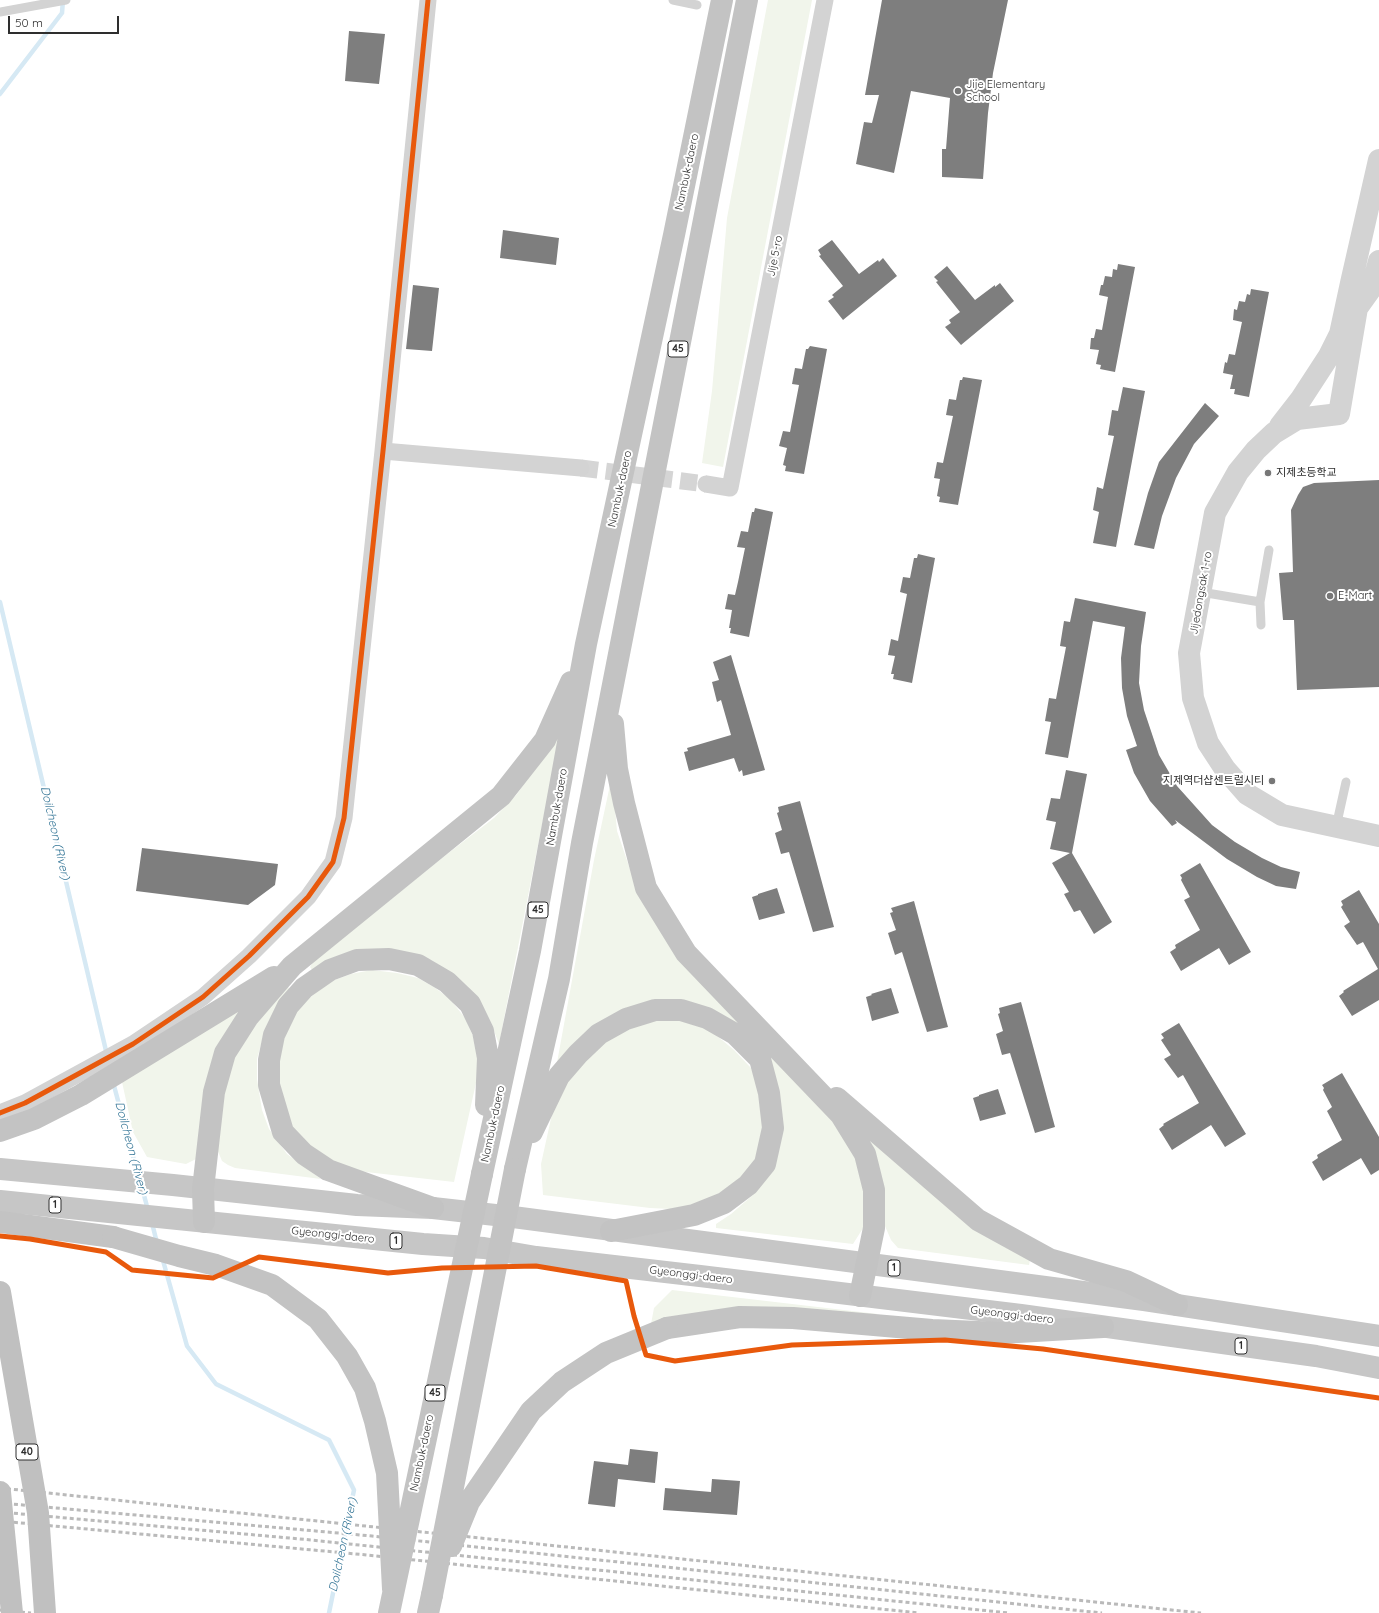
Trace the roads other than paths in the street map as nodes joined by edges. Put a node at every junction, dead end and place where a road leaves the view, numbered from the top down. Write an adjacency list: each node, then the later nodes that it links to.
1 (66, 0): 8 (lane)
2 (428, 0): 14 (street)
3 (673, 0): 7 (lane)
4 (722, 0): 21 (highway, Nambuk-daero / 45)
5 (747, 0): 22 (highway, 45)
6 (825, 0): 16 (street, Jije 5-ro)
7 (697, 5)
8 (0, 12)
9 (1379, 160): 11 (street, Jijedongsak 1-ro)
10 (1379, 261): 12 (street, Jijedongsak 1-ro)
11 (1351, 283): 12 (street, Jijedongsak 1-ro); 13 (street)
12 (1358, 308): 13 (street, Jijedongsak 1-ro)
13 (1274, 433): 18 (street, Jijedongsak 1-ro)
14 (383, 451): 15 (street); 28 (street)
15 (581, 468)
16 (706, 484)
17 (1269, 550): 19 (lane)
18 (1201, 592): 19 (lane); 24 (street, Jijedongsak 1-ro)
19 (1260, 602): 20 (lane)
20 (1261, 624)
21 (586, 644): 26 (highway); 34 (highway, Nambuk-daero / 45)
22 (610, 699): 27 (highway); 33 (highway, 45)
23 (1346, 782): 24 (lane)
24 (1336, 826): 25 (street, Jijedongsak 1-ro)
25 (1379, 836)
26 (292, 966): 28 (highway); 35 (highway)
27 (774, 1044): 41 (highway); 44 (highway)
28 (136, 1052): 29 (highway)
29 (76, 1087): 30 (street); 31 (highway)
30 (0, 1113)
31 (0, 1131)
32 (0, 1169): 35 (main road, 1)
33 (515, 1169): 40 (highway); 50 (highway, 45, bridge)
34 (482, 1174): 37 (highway); 49 (highway, Nambuk-daero / 45, bridge)
35 (203, 1189): 37 (main road, 1); 39 (highway)
36 (0, 1200): 39 (main road, Gyeonggi-daero / 1)
37 (433, 1208): 40 (main road, 1)
38 (0, 1222): 49 (highway, bridge)
39 (204, 1222): 43 (main road, Gyeonggi-daero / 1)
40 (611, 1231): 41 (main road, 1)
41 (866, 1264): 43 (highway); 44 (main road, 1)
42 (0, 1292): 52 (highway, 40, bridge)
43 (860, 1296): 45 (main road, Gyeonggi-daero / 1)
44 (1177, 1305): 46 (main road, 1)
45 (1103, 1327): 47 (main road, Gyeonggi-daero / 1); 50 (highway, bridge)
46 (1379, 1336)
47 (1379, 1368)
48 (0, 1492): 51 (highway, bridge)
49 (393, 1589): 53 (highway, Nambuk-daero / 45, bridge)
50 (430, 1604)
51 (12, 1613)
52 (45, 1613)
53 (389, 1613)

